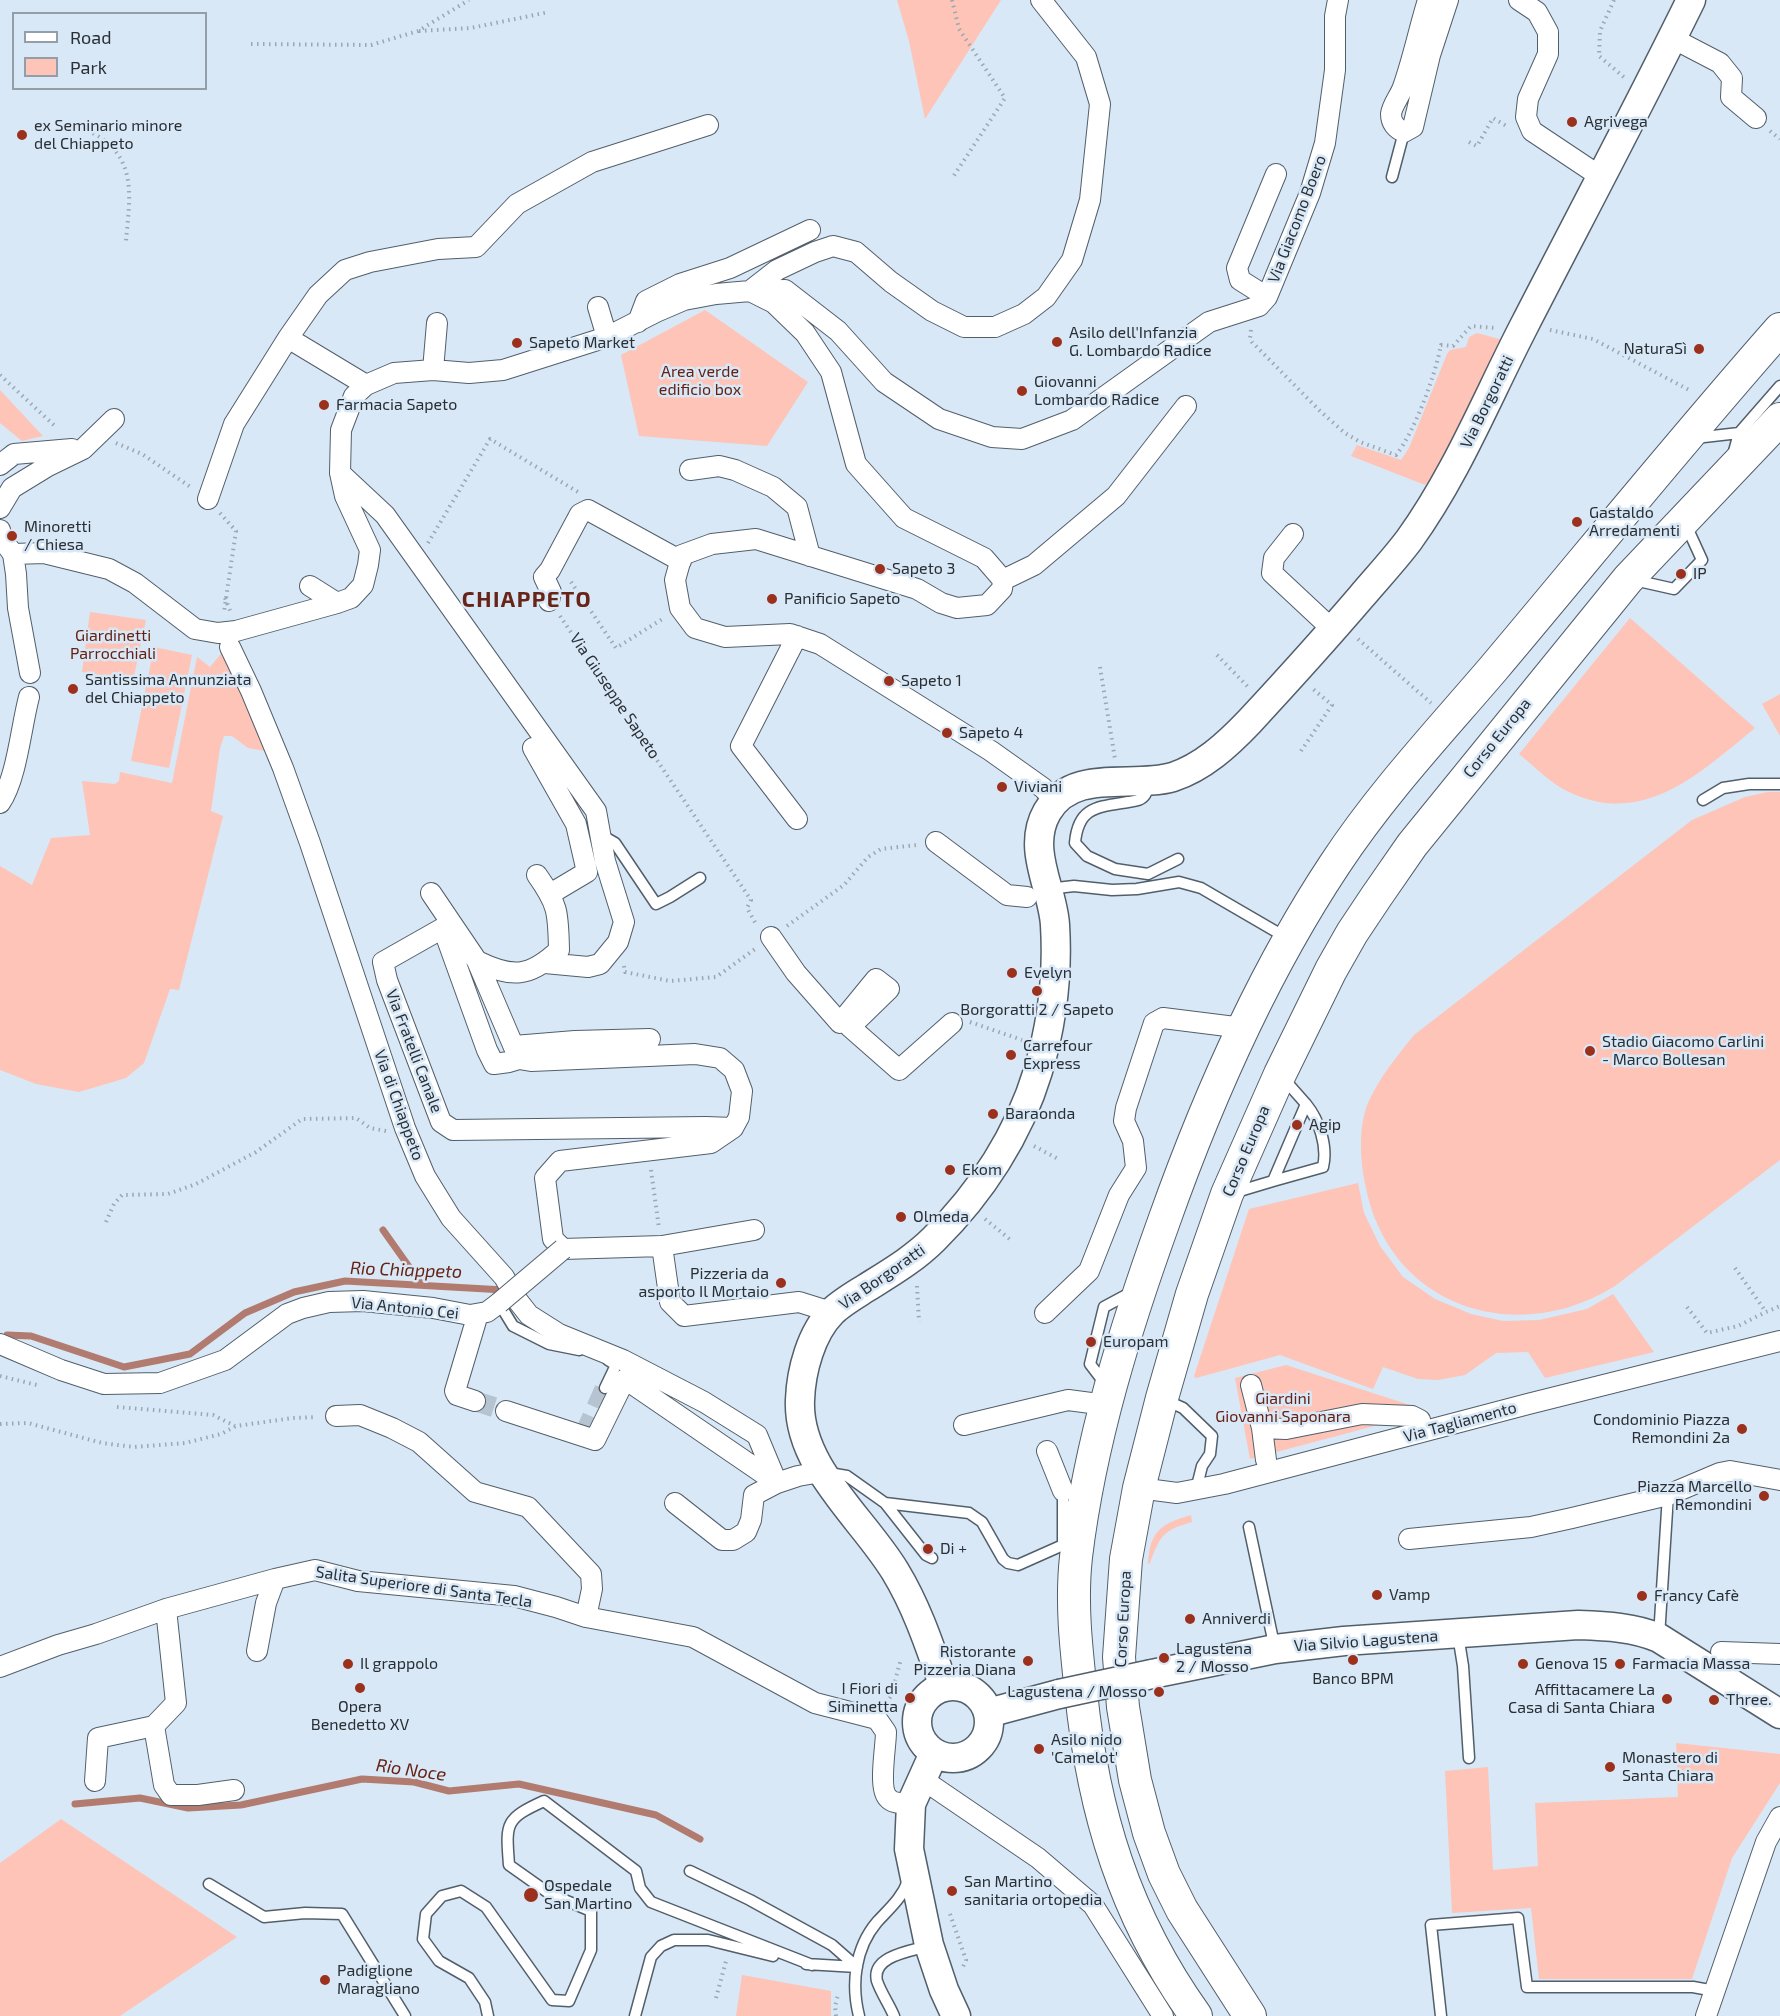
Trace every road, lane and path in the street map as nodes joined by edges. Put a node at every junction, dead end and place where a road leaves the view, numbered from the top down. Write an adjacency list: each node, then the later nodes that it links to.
1 (469, 0): 11 (path)
2 (952, 0): 23 (path)
3 (1041, 0): 27 (street)
4 (1338, 0): 28 (street, Via Giacomo Boero)
5 (1428, 0): 19 (street)
6 (1448, 0): 19 (street)
7 (1519, 0): 18 (street)
8 (1614, 0): 14 (path)
9 (1690, 0): 12 (street, Via Borgoratti)
10 (549, 12): 11 (path)
11 (418, 31): 13 (path)
12 (1672, 38): 15 (street); 21 (street, Via Borgoratti)
13 (251, 44)
14 (1628, 80)
15 (1756, 118)
16 (71, 123): 26 (path)
17 (708, 126): 36 (street)
18 (1532, 131): 20 (path); 21 (street)
19 (1404, 132): 24 (lane)
20 (1470, 142)
21 (1604, 160): 68 (street, Via Borgoratti)
22 (1276, 174): 28 (street)
23 (953, 177)
24 (1392, 177)
25 (810, 230): 30 (street)
26 (126, 241)
27 (750, 291): 28 (street); 30 (street); 63 (street)
28 (1263, 302): 32 (path)
29 (598, 307): 35 (street)
30 (638, 322): 35 (street)
31 (437, 323): 37 (street)
32 (1498, 328)
33 (1540, 328): 41 (path)
34 (1780, 328): 47 (main road)
35 (607, 337): 37 (street)
36 (288, 338): 39 (street); 54 (street)
37 (433, 370): 39 (street)
38 (0, 375): 46 (path)
39 (366, 385): 51 (street)
40 (1780, 386): 45 (lane)
41 (1696, 394)
42 (1186, 406): 63 (street)
43 (114, 419): 46 (street)
44 (1780, 419): 52 (main road, Corso Europa)
45 (1739, 433): 47 (lane); 52 (lane)
46 (97, 434): 48 (street)
47 (1685, 440): 96 (main road)
48 (83, 449): 49 (street); 55 (street)
49 (0, 465)
50 (690, 470): 59 (street)
51 (340, 473): 61 (street); 66 (street)
52 (1728, 473): 104 (main road, Corso Europa)
53 (581, 494): 61 (path)
54 (208, 499)
55 (0, 508)
56 (0, 530): 58 (street)
57 (1293, 534): 68 (street)
58 (13, 554): 66 (street); 73 (street)
59 (810, 556): 60 (street); 63 (street)
60 (681, 561): 65 (street); 67 (street)
61 (417, 562): 87 (street)
62 (569, 579): 67 (path, Via Giuseppe Sapeto)
63 (1003, 580)
64 (310, 586): 66 (street)
65 (549, 601): 95 (path, Via Giuseppe Sapeto)
66 (337, 603)
67 (680, 609): 69 (street)
68 (1345, 634): 76 (path); 81 (street, Via Borgoratti)
69 (797, 636): 84 (street); 86 (street)
70 (230, 647): 106 (street, Via di Chiappeto)
71 (1217, 655): 75 (path)
72 (1100, 666): 80 (path)
73 (30, 673)
74 (1311, 687): 79 (path)
75 (1250, 689)
76 (1422, 696)
77 (29, 697): 85 (street)
78 (532, 748): 94 (street)
79 (1301, 751)
80 (1118, 781): 81 (street, Via Borgoratti); 84 (street, Via Borgoratti)
81 (1149, 781): 89 (lane)
82 (1780, 784): 83 (lane)
83 (1703, 800)
84 (1056, 802): 93 (street, Via Borgoratti)
85 (0, 803)
86 (797, 819)
87 (601, 835): 91 (lane); 98 (street)
88 (936, 842): 93 (street)
89 (1178, 859)
90 (537, 875): 94 (street)
91 (700, 878)
92 (431, 893): 97 (street)
93 (1037, 893): 96 (lane); 124 (street, Via Borgoratti)
94 (550, 894): 98 (street)
95 (766, 935): 99 (street)
96 (1290, 939): 100 (main road)
97 (477, 961): 98 (street); 103 (street)
98 (545, 963)
99 (951, 1023): 102 (path)
100 (1243, 1028): 126 (street); 133 (main road)
101 (650, 1039): 103 (street, Via Fratelli Canale)
102 (1029, 1042)
103 (517, 1052): 107 (street, Via Fratelli Canale); 107 (street, Via Fratelli Canale)
104 (1280, 1074): 105 (lane); 112 (main road, Corso Europa)
105 (1306, 1104): 111 (lane); 111 (lane)
106 (405, 1128): 114 (path); 121 (street, Via di Chiappeto)
107 (733, 1128): 109 (street)
108 (1030, 1144): 110 (path)
109 (648, 1152): 117 (path); 118 (street)
110 (1060, 1160)
111 (1274, 1181): 112 (lane)
112 (1227, 1194): 134 (main road, Corso Europa)
113 (983, 1218): 116 (path)
114 (106, 1222)
115 (754, 1230): 117 (street)
116 (1012, 1240)
117 (662, 1246): 118 (street); 124 (street)
118 (563, 1250): 121 (street, Via Antonio Cei, bridge)
119 (1735, 1268): 125 (path)
120 (917, 1282): 128 (path)
121 (508, 1302): 127 (street, Via Antonio Cei); 132 (lane); 148 (street, Via di Chiappeto)
122 (1780, 1306): 125 (path)
123 (1686, 1307): 125 (path)
124 (831, 1312): 146 (street, Via Borgoratti)
125 (1766, 1312)
126 (1044, 1313)
127 (478, 1314): 130 (street, Via Antonio Cei); 135 (street, Via Antonio Cei)
128 (919, 1322)
129 (1780, 1341): 150 (street, Via Tagliamento)
130 (0, 1344)
131 (1251, 1385): 143 (street)
132 (605, 1388)
133 (1108, 1398): 139 (street); 151 (main road)
134 (1162, 1398): 149 (main road, Corso Europa); 150 (lane)
135 (475, 1401)
136 (173, 1410): 142 (path)
137 (506, 1411): 148 (street)
138 (336, 1416): 142 (path); 160 (street)
139 (965, 1418)
140 (1420, 1419): 143 (street)
141 (0, 1424): 142 (path)
142 (236, 1426)
143 (1262, 1428): 145 (street)
144 (1047, 1450): 151 (street)
145 (1266, 1460)
146 (821, 1472): 148 (street); 154 (lane); 169 (street, Via Borgoratti)
147 (1780, 1480): 152 (street)
148 (777, 1483): 153 (street)
149 (1139, 1488): 150 (street, Via Tagliamento); 201 (main road, Corso Europa)
150 (1196, 1490)
151 (1075, 1492): 154 (lane); 200 (main road)
152 (1668, 1495): 156 (street); 162 (lane)
153 (675, 1503)
154 (885, 1503): 157 (lane)
155 (1250, 1527): 163 (lane, Via Silvio Lagustena)
156 (1408, 1539)
157 (932, 1558)
158 (275, 1579): 159 (street, Salita Superiore di Santa Tecla); 160 (street, Salita Superiore di Santa Tecla); 164 (street)
159 (166, 1609): 168 (street, Salita Superiore di Santa Tecla); 173 (street)
160 (586, 1617): 172 (street, Salita Superiore di Santa Tecla)
161 (1458, 1635): 162 (street, Via Silvio Lagustena); 163 (street, Via Silvio Lagustena); 175 (lane, Via Silvio Lagustena)
162 (1659, 1638): 171 (street, Via Silvio Lagustena)
163 (1275, 1649): 170 (street, Via Silvio Lagustena, bridge)
164 (257, 1651)
165 (1721, 1652): 166 (street)
166 (1780, 1654)
167 (901, 1659): 172 (path)
168 (0, 1667)
169 (944, 1687): 170 (street); 174 (street)
170 (988, 1713): 174 (street)
171 (1780, 1714)
172 (877, 1719): 178 (street)
173 (154, 1726): 176 (street); 177 (street)
174 (934, 1753): 178 (street)
175 (1469, 1758)
176 (95, 1781)
177 (234, 1790)
178 (916, 1792): 180 (street); 199 (street)
179 (1780, 1817): 189 (street)
180 (913, 1866): 184 (street); 188 (lane)
181 (690, 1871): 188 (lane)
182 (209, 1884): 192 (lane)
183 (948, 1909): 186 (path)
184 (929, 1945): 197 (lane); 198 (street)
185 (731, 1946): 187 (lane); 191 (path); 194 (lane)
186 (966, 1960)
187 (812, 1965): 188 (lane); 193 (lane)
188 (857, 1967): 196 (lane)
189 (1715, 1991): 202 (lane); 203 (street)
190 (838, 1995): 195 (path)
191 (716, 1998)
192 (405, 2016)
193 (488, 2016)
194 (635, 2016)
195 (836, 2016)
196 (859, 2016)
197 (894, 2016)
198 (956, 2016)
199 (1163, 2016)
200 (1196, 2016)
201 (1250, 2016)
202 (1441, 2016)
203 (1706, 2016)

